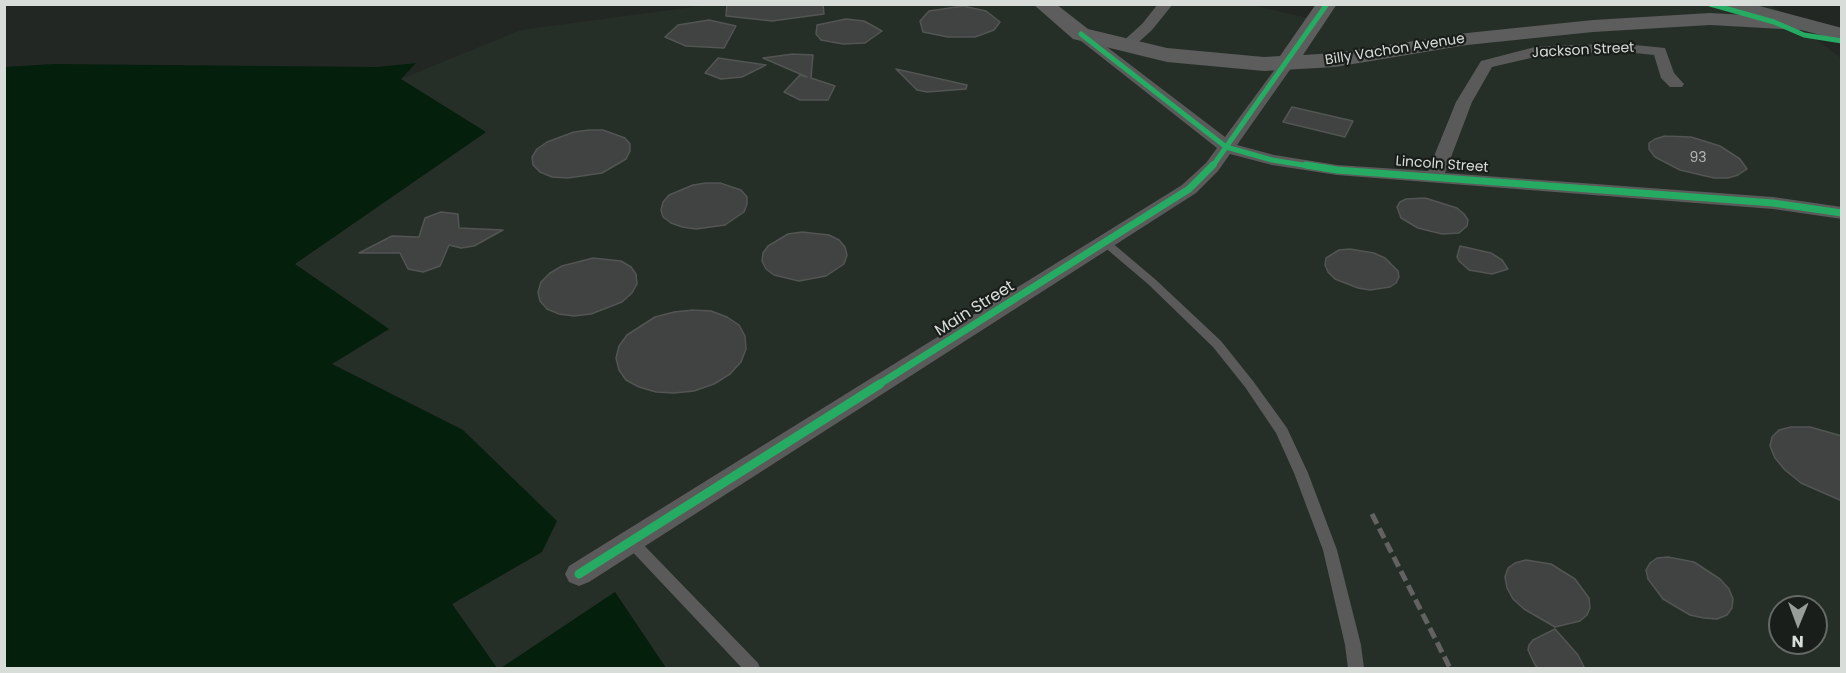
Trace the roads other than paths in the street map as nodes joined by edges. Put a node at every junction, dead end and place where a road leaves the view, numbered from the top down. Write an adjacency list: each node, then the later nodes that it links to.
1 (1042, 4): 9 (main road, Lincoln Street)
2 (1166, 4): 11 (street)
3 (1327, 4): 12 (main road, Main Street)
4 (1727, 4): 5 (main road)
5 (1756, 9): 6 (main road, Billy Vachon Avenue); 7 (main road); 8 (main road)
6 (1710, 19): 7 (main road, Billy Vachon Avenue); 12 (main road, Billy Vachon Avenue)
7 (1800, 24): 10 (main road)
8 (1842, 30)
9 (1081, 34): 11 (main road, Billy Vachon Avenue); 14 (street, Lincoln Street)
10 (1842, 35)
11 (1126, 46): 12 (main road, Billy Vachon Avenue)
12 (1286, 64): 14 (street, Main Street)
13 (1676, 84): 15 (street, Jackson Street)
14 (1226, 147): 15 (street, Lincoln Street); 17 (street, Main Street)
15 (1434, 178): 16 (street, Lincoln Street)
16 (1842, 213)
17 (1106, 243): 18 (street, Main Street); 21 (lane)
18 (631, 541): 19 (street, Main Street); 20 (lane)
19 (579, 573)
20 (752, 669)
21 (1356, 669)

